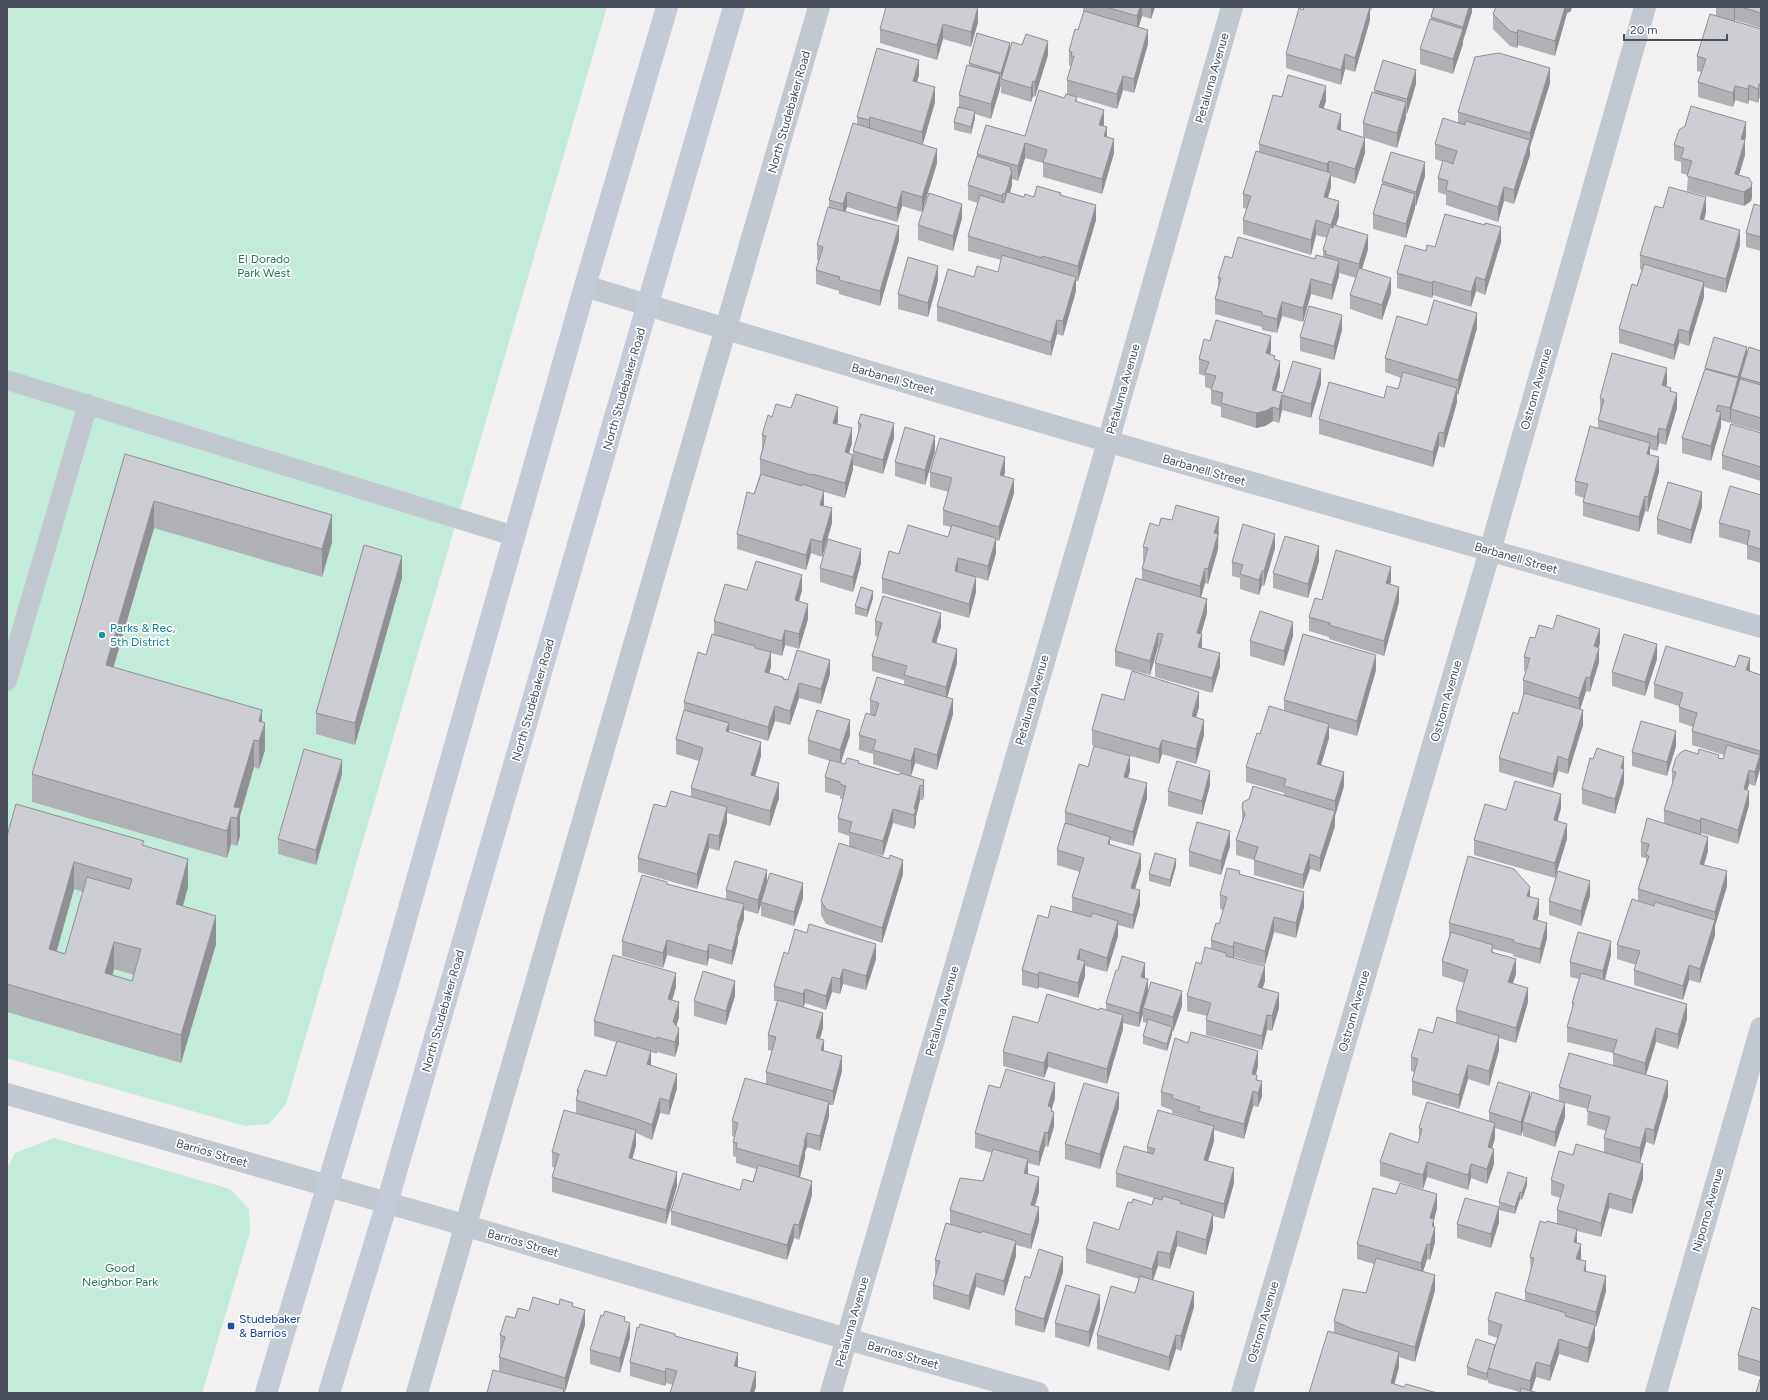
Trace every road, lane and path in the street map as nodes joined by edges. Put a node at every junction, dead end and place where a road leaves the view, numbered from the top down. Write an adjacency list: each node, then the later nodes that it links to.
1 (667, 7): 6 (main road)
2 (734, 7): 7 (main road, North Studebaker Road)
3 (819, 7): 8 (street, North Studebaker Road)
4 (1232, 7): 11 (street, Petaluma Avenue)
5 (1645, 7): 13 (street, Ostrom Avenue)
6 (585, 286): 7 (street, Barbanell Street); 12 (main road)
7 (648, 306): 8 (street, Barbanell Street); 19 (main road, North Studebaker Road)
8 (726, 330): 11 (street, Barbanell Street); 20 (street, North Studebaker Road)
9 (7, 380): 10 (lane)
10 (88, 404): 12 (lane); 15 (lane)
11 (1108, 442): 13 (street, Barbanell Street); 21 (street, Petaluma Avenue)
12 (514, 536): 18 (main road)
13 (1490, 551): 14 (street, Barbanell Street); 27 (street, Ostrom Avenue)
14 (1761, 627)
15 (7, 681)
16 (1761, 1028): 28 (street, Nipomo Avenue)
17 (7, 1094): 18 (street, Barrios Street)
18 (326, 1186): 19 (street, Barrios Street); 22 (main road)
19 (387, 1203): 20 (street, Barrios Street); 23 (main road, North Studebaker Road)
20 (466, 1226): 21 (street, Barrios Street); 24 (street, North Studebaker Road)
21 (847, 1339): 25 (street, Petaluma Avenue); 26 (street, Barrios Street)
22 (266, 1393)
23 (329, 1393)
24 (417, 1393)
25 (831, 1393)
26 (1038, 1393)
27 (1242, 1393)
28 (1656, 1393)

